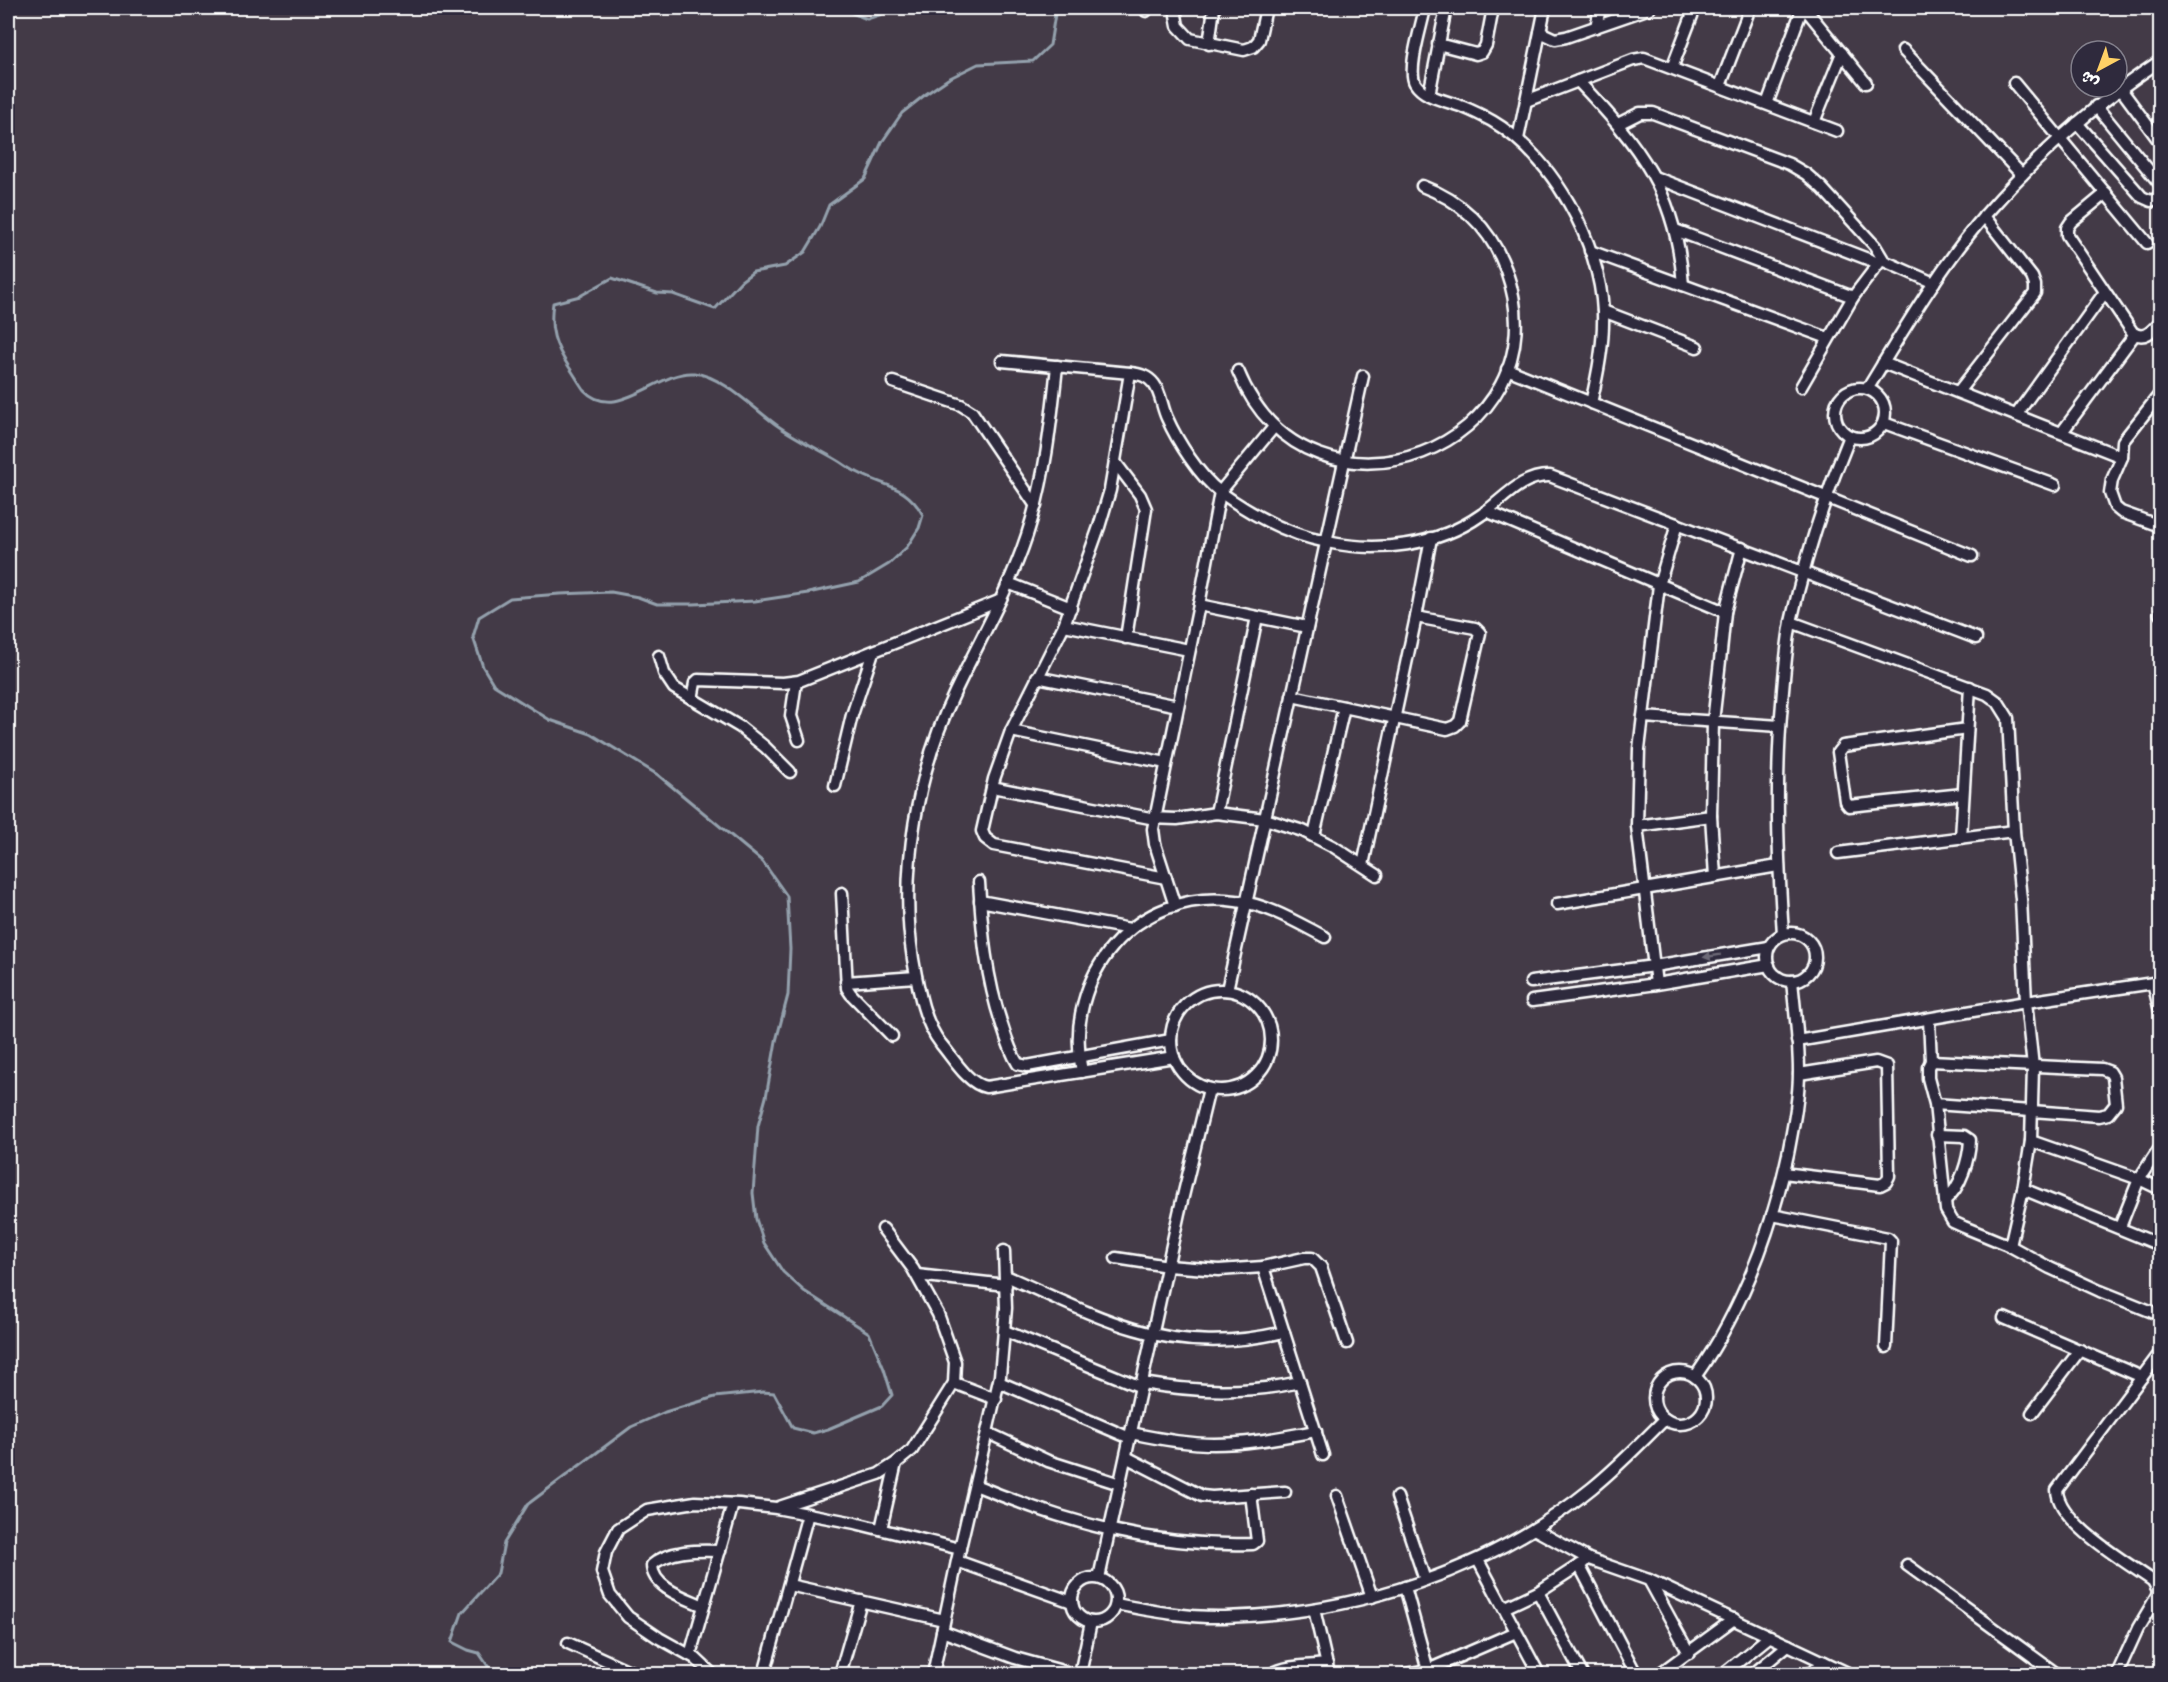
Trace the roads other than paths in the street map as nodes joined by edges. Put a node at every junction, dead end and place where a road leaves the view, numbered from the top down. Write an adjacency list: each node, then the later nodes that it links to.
1 (1177, 8): 16 (street)
2 (1214, 8): 16 (street)
3 (1266, 8): 16 (street)
4 (1425, 8): 12 (street)
5 (1446, 8): 14 (street)
6 (1493, 8): 17 (street)
7 (1545, 8): 15 (street)
8 (1600, 8): 13 (street)
9 (1650, 8): 13 (street)
10 (1695, 8): 21 (street)
11 (1750, 8): 26 (street)
12 (1421, 26): 14 (street); 27 (street)
13 (1596, 27): 15 (street)
14 (1441, 30): 17 (street)
15 (1540, 32): 30 (street)
16 (1209, 44)
17 (1438, 44): 27 (street)
18 (1903, 50): 40 (street)
19 (1842, 53): 24 (street); 31 (street); 33 (street)
20 (2160, 61): 23 (street)
21 (1672, 68): 22 (street); 26 (street)
22 (1578, 81): 30 (street); 35 (street)
23 (2129, 82)
24 (1866, 83)
25 (2013, 83): 38 (street)
26 (1720, 86): 31 (street)
27 (1429, 95): 37 (street)
28 (2105, 99): 32 (street)
29 (2128, 99): 39 (street)
30 (1526, 101): 37 (street)
31 (1767, 104): 33 (street)
32 (2096, 106): 34 (street); 42 (street)
33 (1814, 122): 36 (street)
34 (2078, 123): 38 (street); 45 (street)
35 (1618, 124): 41 (street); 50 (street)
36 (1838, 131)
37 (1518, 139): 49 (street)
38 (2060, 139): 40 (street); 44 (street)
39 (2160, 142)
40 (2022, 175): 46 (street)
41 (1654, 177): 47 (street); 50 (street)
42 (2160, 184)
43 (1422, 186): 63 (street)
44 (2106, 193): 48 (street); 53 (street)
45 (2160, 194)
46 (1984, 216): 51 (street); 70 (street)
47 (1675, 230): 52 (street); 54 (street)
48 (2147, 243)
49 (1590, 251): 52 (street); 55 (street)
50 (1880, 261): 51 (street); 54 (street)
51 (1934, 283): 61 (street)
52 (1683, 285): 58 (street)
53 (2105, 292): 57 (street); 73 (street)
54 (1852, 297): 58 (street)
55 (1603, 311): 59 (street); 72 (street)
56 (2160, 322): 57 (street)
57 (2135, 334): 76 (street)
58 (1828, 338): 68 (street)
59 (1697, 347)
60 (1002, 361): 62 (street)
61 (1883, 363): 69 (street); 70 (street)
62 (1057, 366): 65 (street); 84 (street)
63 (1507, 369): 72 (street); 79 (street)
64 (1238, 371): 75 (street)
65 (1131, 373): 80 (street); 82 (street)
66 (1363, 376): 79 (street)
67 (893, 382): 84 (street)
68 (1802, 387)
69 (1868, 388): 74 (street); 77 (street)
70 (1958, 392): 73 (street)
71 (2160, 394): 78 (street)
72 (1590, 403): 83 (street)
73 (2017, 414): 76 (street)
74 (1884, 423): 77 (street); 81 (street)
75 (1274, 426): 79 (street); 82 (street)
76 (2062, 432): 78 (street)
77 (1850, 436): 83 (street)
78 (2122, 457): 87 (street)
79 (1345, 460): 89 (street)
80 (1115, 462): 97 (street); 104 (street)
81 (2055, 485)
82 (1220, 492): 89 (street); 96 (street)
83 (1825, 497): 91 (street); 92 (street)
84 (1035, 506): 93 (street)
85 (1485, 512): 86 (street); 88 (street); 94 (street)
86 (1677, 524): 90 (street); 94 (street)
87 (2160, 526)
88 (1431, 538): 89 (street); 100 (street)
89 (1327, 542): 103 (street)
90 (1742, 548): 92 (street); 98 (street)
91 (1972, 556)
92 (1803, 572): 101 (street); 105 (street)
93 (1008, 583): 95 (street); 97 (street)
94 (1659, 585): 98 (street); 116 (street)
95 (999, 601): 107 (street); 155 (street)
96 (1199, 605): 99 (street); 106 (street)
97 (1071, 608): 102 (street)
98 (1725, 612): 118 (street)
99 (1257, 617): 103 (street); 128 (street)
100 (1416, 618): 117 (street); 117 (street)
101 (1791, 622): 111 (street); 119 (street)
102 (1064, 625): 104 (street); 109 (street)
103 (1307, 627): 112 (street)
104 (1125, 638): 106 (street)
105 (1976, 638)
106 (1189, 650): 114 (street)
107 (873, 652): 110 (street); 125 (street)
108 (659, 656): 113 (street)
109 (1038, 677): 114 (street); 121 (street)
110 (796, 682): 113 (street); 122 (street)
111 (1970, 687): 120 (street); 133 (street)
112 (1292, 696): 115 (street); 131 (street)
113 (692, 699): 124 (street)
114 (1178, 705): 123 (street)
115 (1344, 707): 117 (street); 134 (street)
116 (1643, 717): 118 (street); 132 (street)
117 (1396, 718): 137 (street)
118 (1713, 722): 119 (street); 129 (street)
119 (1780, 726): 138 (street)
120 (1967, 729): 127 (street); 127 (street)
121 (1011, 731): 123 (street); 126 (street)
122 (799, 740)
123 (1166, 763): 130 (street)
124 (790, 772)
125 (835, 786)
126 (992, 787): 130 (street); 141 (street)
127 (1963, 794): 135 (street)
128 (1216, 813): 130 (street); 131 (street)
129 (1711, 816): 132 (street); 140 (street)
130 (1154, 819): 141 (street)
131 (1265, 819): 134 (street); 146 (street)
132 (1637, 826): 143 (street)
133 (2014, 831): 135 (street); 163 (street)
134 (1314, 836): 137 (street)
135 (1960, 838): 136 (street)
136 (1838, 853)
137 (1364, 865): 139 (street)
138 (1778, 866): 140 (street); 150 (street)
139 (1377, 875)
140 (1715, 876): 143 (street)
141 (1166, 878): 148 (street)
142 (979, 882): 145 (street)
143 (1645, 888): 147 (street); 154 (street)
144 (842, 893): 157 (street)
145 (980, 901): 149 (street); 169 (street)
146 (1246, 902): 148 (street); 151 (street); 161 (street)
147 (1557, 904)
148 (1175, 906): 149 (street)
149 (1130, 929): 169 (street)
150 (1783, 934): 152 (street); 156 (street)
151 (1325, 937)
152 (1769, 947): 153 (street); 154 (street, one-way to 154)
153 (1769, 965): 156 (street); 160 (street)
154 (1654, 966): 158 (street); 160 (street)
155 (916, 977): 157 (street); 173 (street)
156 (1792, 981): 168 (street)
157 (846, 982): 166 (street)
158 (1531, 982)
159 (2157, 983): 163 (street); 164 (street)
160 (1656, 984): 162 (street)
161 (1227, 990): 167 (street); 175 (street)
162 (1532, 1001)
163 (2026, 1002): 165 (street); 172 (street)
164 (2160, 1011)
165 (1929, 1020): 168 (street); 171 (street)
166 (892, 1036)
167 (1171, 1040): 169 (street); 170 (street)
168 (1797, 1041): 174 (street)
169 (1079, 1056): 173 (street)
170 (1174, 1057): 173 (street); 175 (street)
171 (1931, 1061): 172 (street); 176 (street)
172 (2033, 1067): 177 (street); 177 (street)
173 (1082, 1072)
174 (1799, 1074): 181 (street); 181 (street)
175 (1209, 1089): 193 (street)
176 (1935, 1104): 177 (street); 178 (street)
177 (2032, 1112): 179 (street)
178 (1937, 1135): 185 (street); 185 (street)
179 (2031, 1141): 182 (street); 183 (street)
180 (2160, 1147): 182 (street)
181 (1784, 1173): 186 (street)
182 (2139, 1179): 184 (street); 187 (street)
183 (2024, 1189): 187 (street); 190 (street)
184 (2160, 1189)
185 (1945, 1200): 190 (street)
186 (1772, 1215): 203 (street); 206 (street)
187 (2120, 1227): 189 (street)
188 (883, 1229): 195 (street)
189 (2160, 1245)
190 (2010, 1246): 197 (street)
191 (1004, 1251): 196 (street)
192 (1116, 1258): 193 (street)
193 (1168, 1266): 194 (street); 201 (street)
194 (1263, 1267): 200 (street); 202 (street)
195 (917, 1275): 196 (street); 210 (street)
196 (1006, 1281): 199 (street); 201 (street)
197 (2160, 1315)
198 (2004, 1318): 204 (street)
199 (1005, 1331): 208 (street); 211 (street)
200 (1284, 1332): 201 (street); 209 (street)
201 (1153, 1335): 211 (street)
202 (1347, 1343)
203 (1886, 1347)
204 (2080, 1350): 207 (street); 213 (street)
205 (2160, 1353): 207 (street)
206 (1695, 1377): 214 (street); 214 (street)
207 (2142, 1377): 284 (street)
208 (999, 1382): 212 (street); 217 (street)
209 (1300, 1382): 211 (street); 215 (street)
210 (954, 1383): 212 (street); 220 (street)
211 (1142, 1385): 217 (street)
212 (996, 1399): 216 (street)
213 (2032, 1413)
214 (1665, 1419): 231 (street)
215 (1316, 1431): 217 (street); 218 (street)
216 (987, 1433): 221 (street); 222 (street)
217 (1131, 1435): 219 (street)
218 (1323, 1455)
219 (1126, 1457): 221 (street); 224 (street)
220 (896, 1463): 228 (street); 230 (street)
221 (1120, 1484): 232 (street)
222 (975, 1485): 232 (street); 233 (street)
223 (1285, 1492): 224 (street)
224 (1251, 1494): 232 (street)
225 (1336, 1496): 245 (street)
226 (1397, 1497): 240 (street)
227 (733, 1504): 228 (street); 234 (street); 261 (street)
228 (776, 1508): 229 (street)
229 (808, 1514): 230 (street); 242 (street)
230 (881, 1529): 233 (street)
231 (1534, 1529): 235 (street); 237 (street)
232 (1110, 1531): 239 (street)
233 (960, 1549): 236 (street)
234 (720, 1551): 249 (street); 249 (street)
235 (1478, 1560): 240 (street); 250 (street)
236 (957, 1561): 247 (street); 253 (street)
237 (1584, 1562): 241 (street); 244 (street); 277 (street)
238 (1907, 1564): 283 (street)
239 (1099, 1578): 247 (street); 248 (street)
240 (1425, 1580): 243 (street)
241 (1649, 1580): 252 (street); 260 (street)
242 (789, 1585): 246 (street); 268 (street)
243 (1405, 1587): 245 (street); 265 (street)
244 (1538, 1592): 250 (street); 276 (street)
245 (1372, 1597): 251 (street)
246 (861, 1601): 253 (street); 269 (street)
247 (1072, 1602): 254 (street)
248 (1116, 1604): 251 (street); 254 (street)
249 (704, 1606): 261 (street)
250 (1504, 1608): 256 (street)
251 (1314, 1609): 263 (street)
252 (1734, 1619): 257 (street); 260 (street)
253 (944, 1620): 255 (street)
254 (1091, 1622): 272 (street)
255 (942, 1631): 270 (street); 271 (street)
256 (1516, 1632): 265 (street); 275 (street)
257 (1770, 1636): 259 (street); 279 (street)
258 (568, 1643): 266 (street)
259 (1788, 1645): 262 (street); 280 (street)
260 (1689, 1653): 278 (street)
261 (690, 1655): 267 (street)
262 (1824, 1662): 281 (street); 282 (street)
263 (1328, 1669): 264 (street)
264 (1291, 1671): 273 (street)
265 (1429, 1672): 274 (street)
266 (636, 1674)
267 (712, 1674)
268 (764, 1674)
269 (840, 1674)
270 (933, 1674)
271 (1073, 1674)
272 (1080, 1674)
273 (1272, 1674)
274 (1406, 1674)
275 (1539, 1674)
276 (1582, 1674)
277 (1636, 1674)
278 (1659, 1674)
279 (1723, 1674)
280 (1753, 1674)
281 (1810, 1674)
282 (1850, 1674)
283 (2057, 1674)
284 (2117, 1674)

